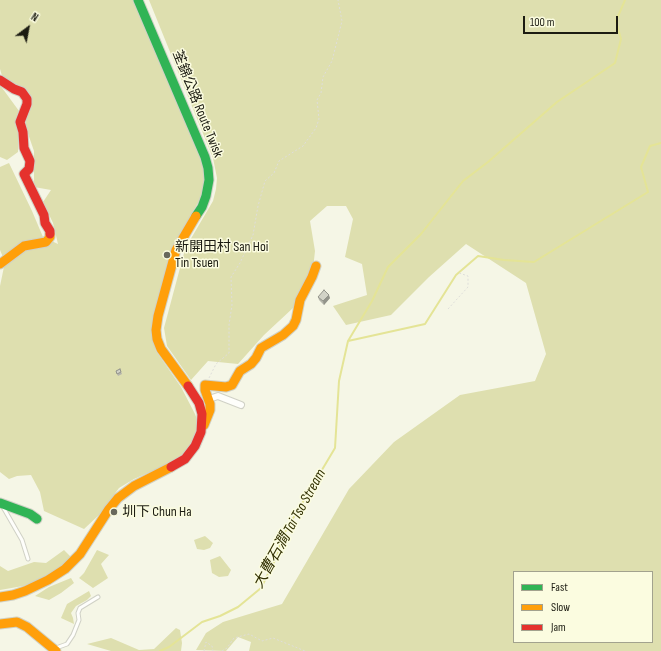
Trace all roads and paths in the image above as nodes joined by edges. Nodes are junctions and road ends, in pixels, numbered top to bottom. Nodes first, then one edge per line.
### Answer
1 (138, 0) edge
2 (338, 0) edge
3 (0, 80) edge
4 (0, 264) edge
5 (316, 266) dead end
6 (459, 273) dead end
7 (448, 309) dead end
8 (205, 386) junction
9 (209, 399) junction
10 (242, 405) dead end
11 (201, 432) junction
12 (1, 504) edge
13 (37, 519) dead end
14 (28, 559) dead end
15 (98, 597) dead end
16 (0, 598) edge
17 (0, 624) edge
18 (56, 650) edge
19 (204, 651) edge
20 (213, 651) edge
21 (222, 651) edge
22 (305, 651) edge

1 - 11 main road, 荃錦公路 Route Twisk
2 - 8 path
3 - 4 main road
5 - 8 main road
6 - 7 path
8 - 9 main road
9 - 10 street
9 - 11 main road
11 - 16 main road, 荃錦公路 Route Twisk
12 - 13 main road
12 - 14 lane
15 - 18 lane
17 - 18 main road
19 - 20 path
21 - 22 path

